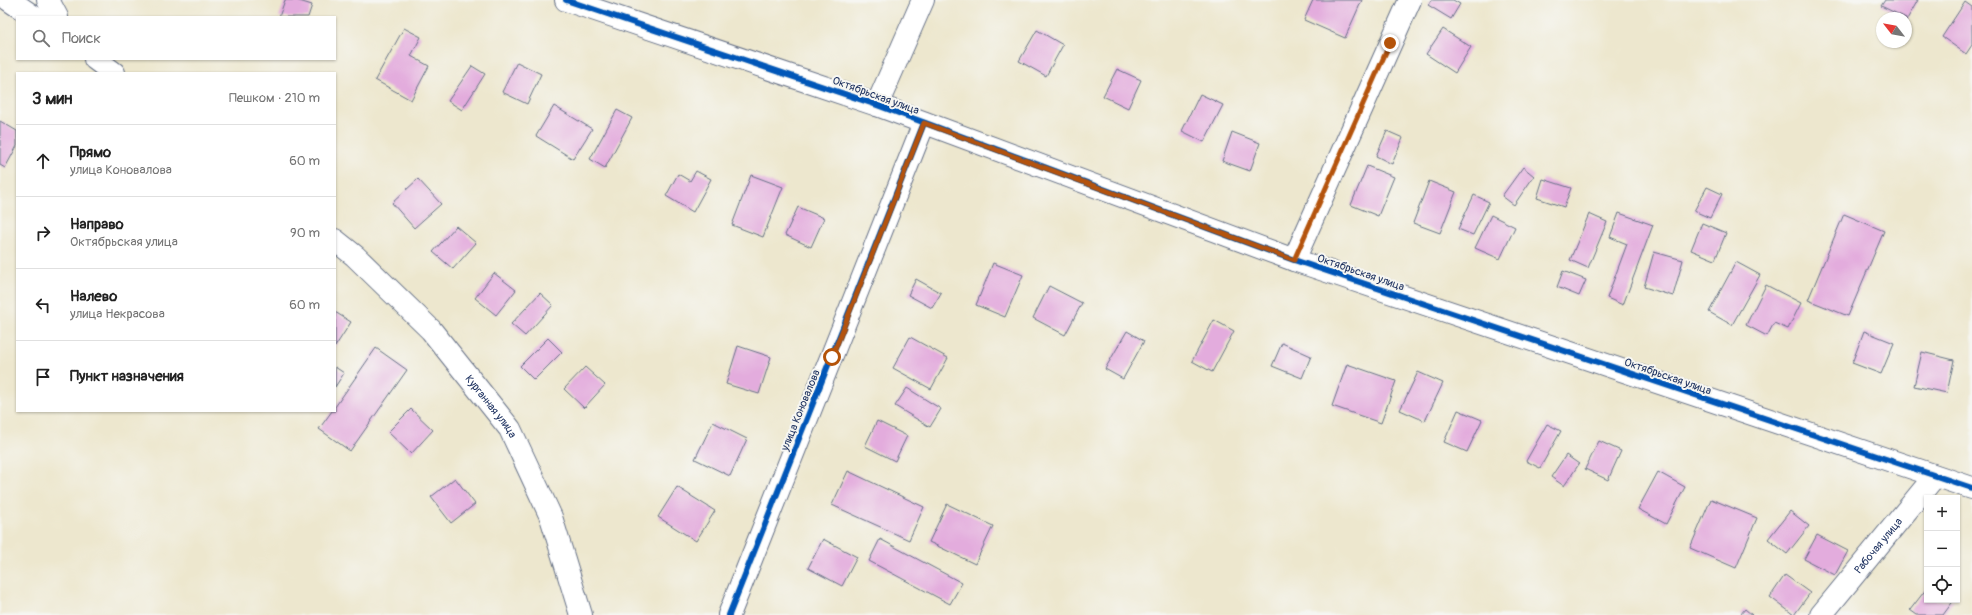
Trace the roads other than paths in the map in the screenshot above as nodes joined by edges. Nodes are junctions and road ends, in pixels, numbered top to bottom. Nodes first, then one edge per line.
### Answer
1 (10, 0) edge
2 (48, 0) edge
3 (566, 0) edge
4 (923, 0) edge
5 (1410, 0) edge
6 (33, 16) edge
7 (56, 16) edge
8 (96, 60) edge
9 (113, 72) edge
10 (877, 105) junction
11 (924, 123) junction
12 (336, 241) edge
13 (1294, 260) junction
14 (1935, 476) junction
15 (1972, 488) edge
16 (581, 615) edge
17 (729, 615) edge
18 (1821, 615) edge

1 - 6 street
2 - 7 street
3 - 10 street, Октябрьская улица
4 - 10 street
5 - 13 street
8 - 9 street
10 - 11 street, Октябрьская улица
11 - 13 street, Октябрьская улица
11 - 17 street, улица Коновалова
12 - 16 street, Курганная улица
13 - 14 street, Октябрьская улица
14 - 15 street, Октябрьская улица
14 - 18 street, Рабочая улица

